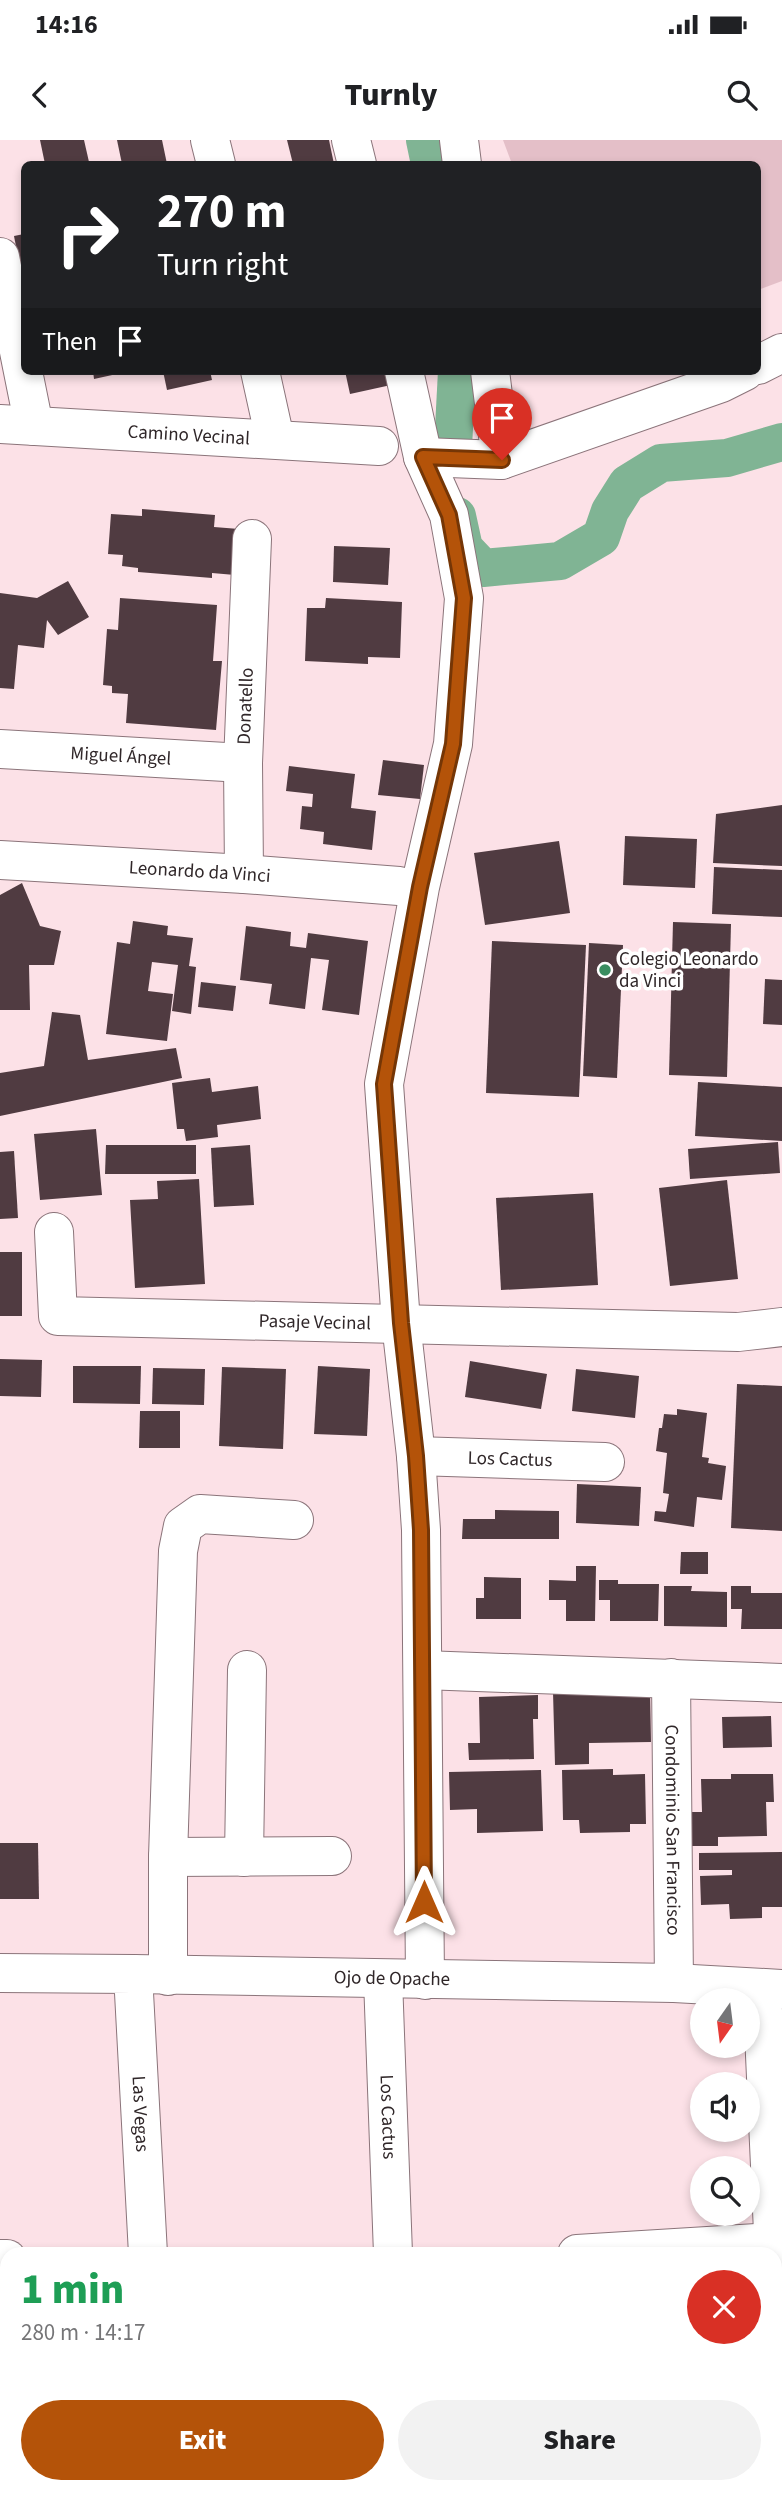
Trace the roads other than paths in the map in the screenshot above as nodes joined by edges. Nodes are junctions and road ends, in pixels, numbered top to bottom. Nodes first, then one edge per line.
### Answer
1 (211, 140) edge
2 (351, 140) edge
3 (459, 140) edge
4 (215, 161) edge
5 (356, 161) edge
6 (462, 161) edge
7 (0, 257) edge
8 (782, 353) edge
9 (761, 364) edge
10 (261, 375) edge
11 (405, 375) edge
12 (491, 375) edge
13 (737, 375) edge
14 (17, 425) edge
15 (275, 439) junction
16 (379, 446) dead end
17 (423, 457) junction
18 (502, 460) junction
19 (252, 539) dead end
20 (0, 749) edge
21 (243, 763) junction
22 (0, 860) edge
23 (244, 874) junction
24 (399, 886) dead end
25 (54, 1232) dead end
26 (401, 1323) junction
27 (782, 1327) edge
28 (416, 1456) junction
29 (605, 1462) dead end
30 (294, 1520) dead end
31 (247, 1670) dead end
32 (423, 1670) junction
33 (671, 1678) junction
34 (782, 1683) edge
35 (332, 1856) dead end
36 (168, 1857) junction
37 (244, 1857) junction
38 (0, 1973) edge
39 (150, 1975) junction
40 (383, 1979) junction
41 (425, 1980) junction
42 (674, 1983) junction
43 (772, 1989) edge
44 (148, 2247) edge
45 (393, 2247) edge
46 (774, 2247) edge

1 - 4 street
2 - 5 street
3 - 6 street
7 - 14 street
8 - 9 street
10 - 15 street
11 - 17 street
12 - 18 street
13 - 18 street
14 - 15 street, Camino Vecinal
15 - 16 street, Camino Vecinal
17 - 18 street
17 - 26 street
19 - 21 street, Donatello
20 - 21 street, Miguel Ángel
21 - 23 street, Donatello
22 - 23 street, Leonardo da Vinci
23 - 24 street, Leonardo da Vinci
25 - 26 street, Pasaje Vecinal
26 - 27 street, Pasaje Vecinal
26 - 28 street
28 - 29 street, Los Cactus
28 - 32 street
30 - 36 street, Las Vegas
31 - 37 street
32 - 33 street
32 - 41 street
33 - 34 street
33 - 42 street, Condominio San Francisco
35 - 37 street
36 - 37 street
36 - 39 street, Las Vegas
38 - 39 street, Ojo de Opache
39 - 40 street, Ojo de Opache
39 - 44 street, Las Vegas
40 - 41 street, Ojo de Opache
40 - 45 street, Los Cactus
41 - 42 street, Ojo de Opache
42 - 43 street, Ojo de Opache
43 - 46 street

